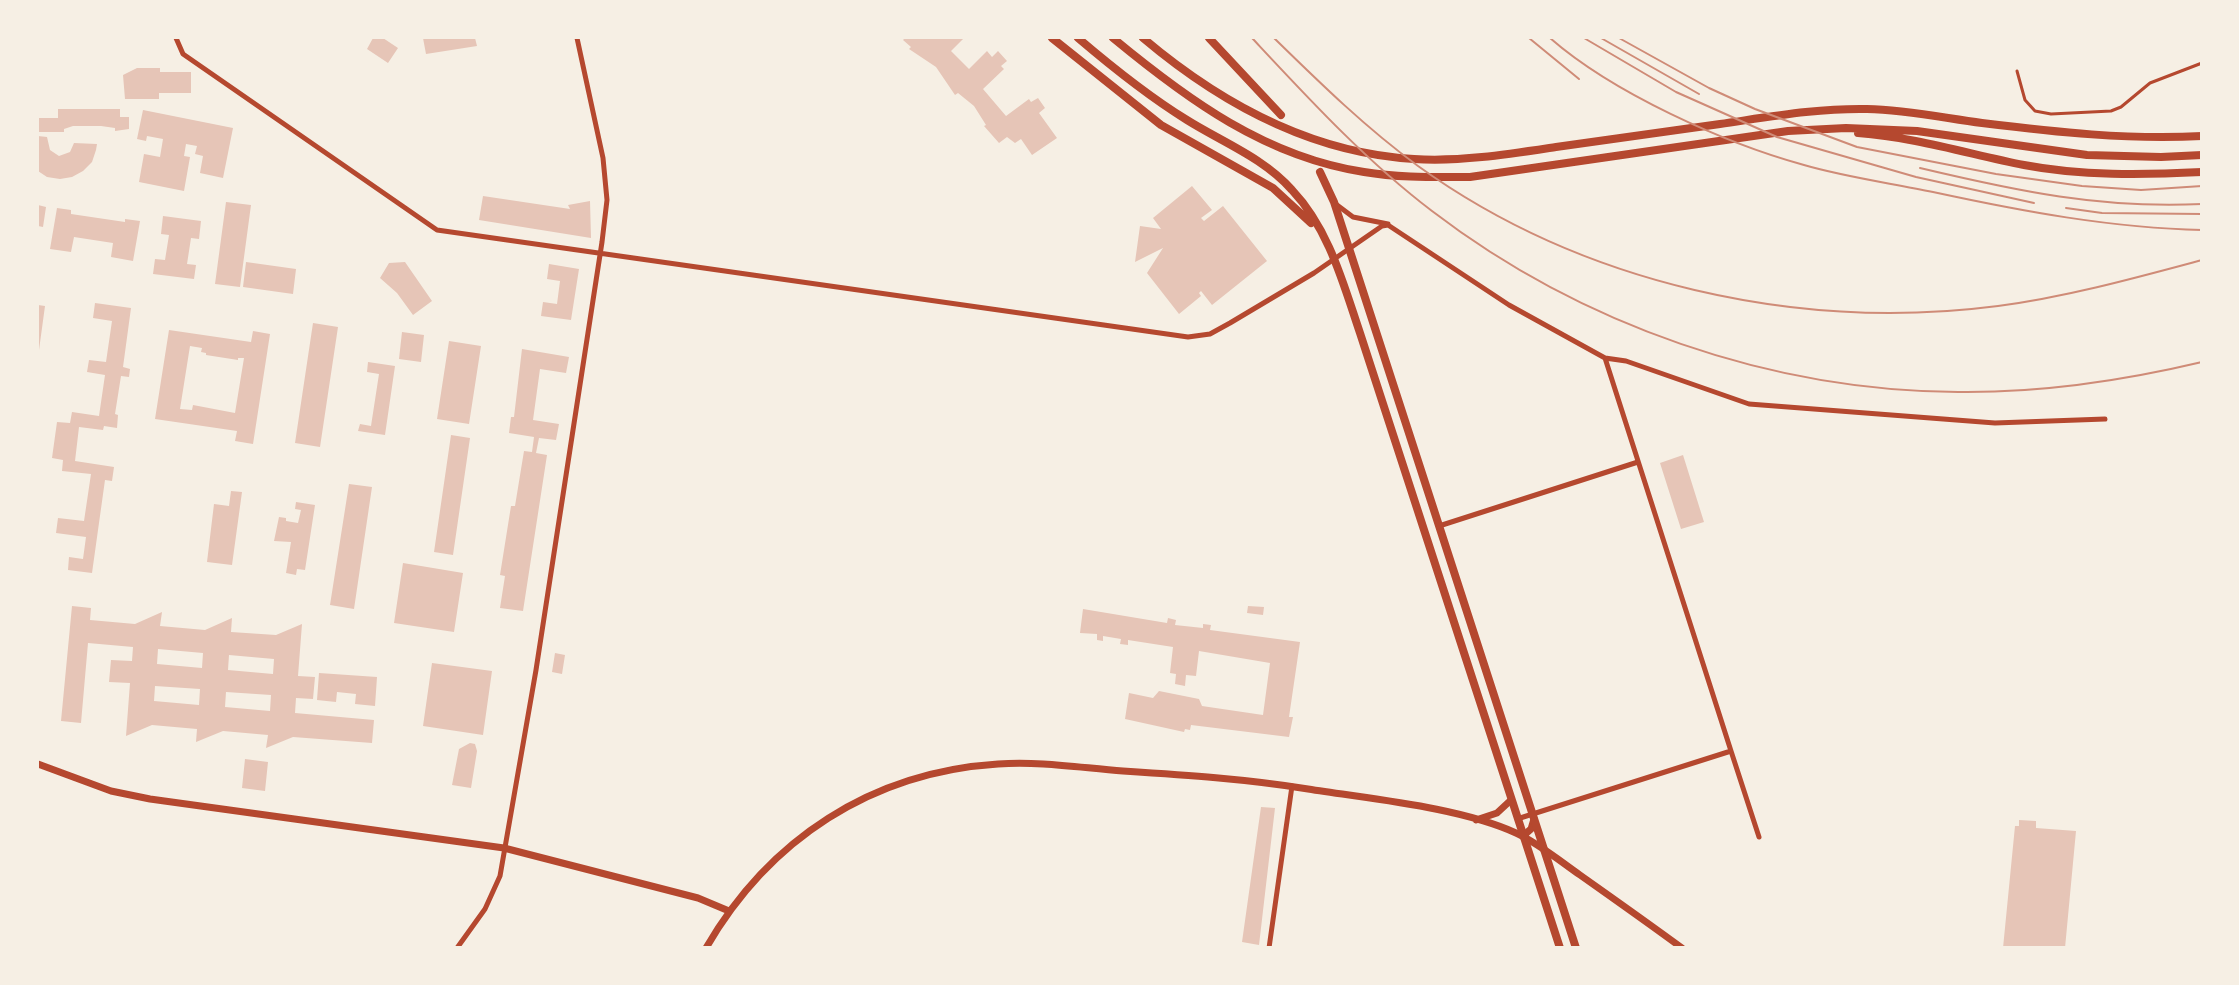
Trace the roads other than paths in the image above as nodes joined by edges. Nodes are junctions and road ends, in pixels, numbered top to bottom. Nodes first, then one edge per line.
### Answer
1 (176, 38) edge
2 (577, 38) edge
3 (1052, 38) edge
4 (1078, 38) edge
5 (1113, 38) edge
6 (1143, 38) edge
7 (1209, 38) edge
8 (2202, 63) edge
9 (2017, 71) dead end
10 (1281, 115) dead end
11 (1812, 130) junction
12 (2202, 136) edge
13 (2202, 155) edge
14 (1320, 172) dead end
15 (2202, 172) edge
16 (1334, 202) junction
17 (1394, 227) junction
18 (1350, 250) junction
19 (600, 255) junction
20 (1335, 260) junction
21 (1605, 358) junction
22 (2105, 418) dead end
23 (1638, 462) junction
24 (1438, 526) junction
25 (1731, 751) junction
26 (38, 764) edge
27 (1292, 786) junction
28 (1511, 800) junction
29 (1533, 817) junction
30 (1517, 819) junction
31 (1476, 820) junction
32 (1523, 836) junction
33 (1759, 837) dead end
34 (504, 848) junction
35 (1544, 851) junction
36 (729, 911) junction
37 (457, 948) edge
38 (706, 948) edge
39 (1269, 948) edge
40 (1560, 948) edge
41 (1576, 948) edge
42 (1682, 948) edge

1 - 19 street
2 - 19 street
3 - 20 main road
4 - 20 main road
5 - 11 main road
6 - 12 main road
7 - 10 main road
8 - 9 lane
11 - 13 main road
11 - 15 main road
14 - 16 main road
16 - 17 street
16 - 18 main road
17 - 18 street
17 - 21 street
18 - 20 street
18 - 24 main road
19 - 20 street
19 - 34 street
20 - 28 main road
21 - 22 street
21 - 23 street
23 - 24 street
23 - 25 street
24 - 29 main road
25 - 29 street
25 - 33 street
26 - 34 street
27 - 31 street
27 - 36 street
27 - 39 street
28 - 30 main road
28 - 31 street
29 - 30 street
29 - 32 street
29 - 35 main road
30 - 32 main road
31 - 32 street
32 - 35 street
32 - 40 main road
34 - 36 street
34 - 37 street
35 - 41 main road
35 - 42 street
36 - 38 street

